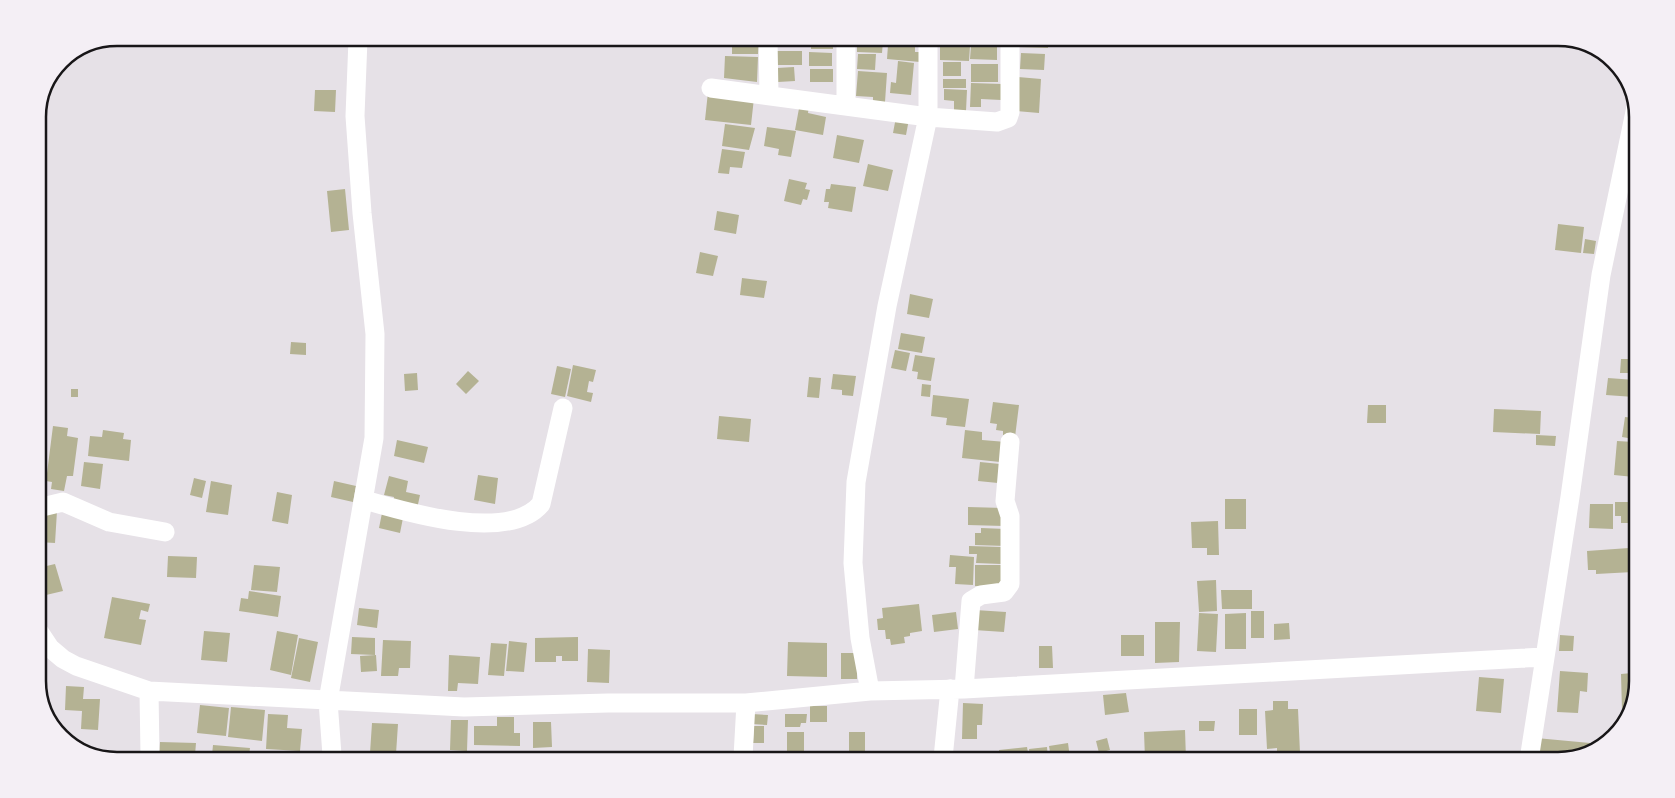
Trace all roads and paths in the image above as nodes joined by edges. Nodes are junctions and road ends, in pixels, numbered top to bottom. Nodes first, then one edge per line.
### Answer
1 (358, 46) edge
2 (768, 46) edge
3 (846, 46) edge
4 (928, 46) edge
5 (1010, 46) edge
6 (711, 88) dead end
7 (769, 95) junction
8 (846, 106) junction
9 (928, 117) junction
10 (1629, 141) edge
11 (564, 408) dead end
12 (1010, 442) dead end
13 (365, 500) junction
14 (46, 506) edge
15 (164, 532) dead end
16 (46, 644) edge
17 (1544, 657) junction
18 (956, 689) junction
19 (149, 691) junction
20 (870, 691) junction
21 (328, 701) junction
22 (746, 703) junction
23 (150, 752) edge
24 (332, 752) edge
25 (743, 752) edge
26 (944, 752) edge
27 (1530, 752) edge

1 - 13 street
2 - 7 street
3 - 8 street
4 - 9 street
5 - 9 street
6 - 7 street
7 - 8 street
8 - 9 street
9 - 20 street
10 - 17 street
11 - 13 street
12 - 18 street
13 - 21 street
14 - 15 street
16 - 19 street
17 - 18 street
17 - 27 street
18 - 20 street
18 - 26 street
19 - 21 street
19 - 23 street
20 - 22 street
21 - 22 street
21 - 24 street
22 - 25 street

